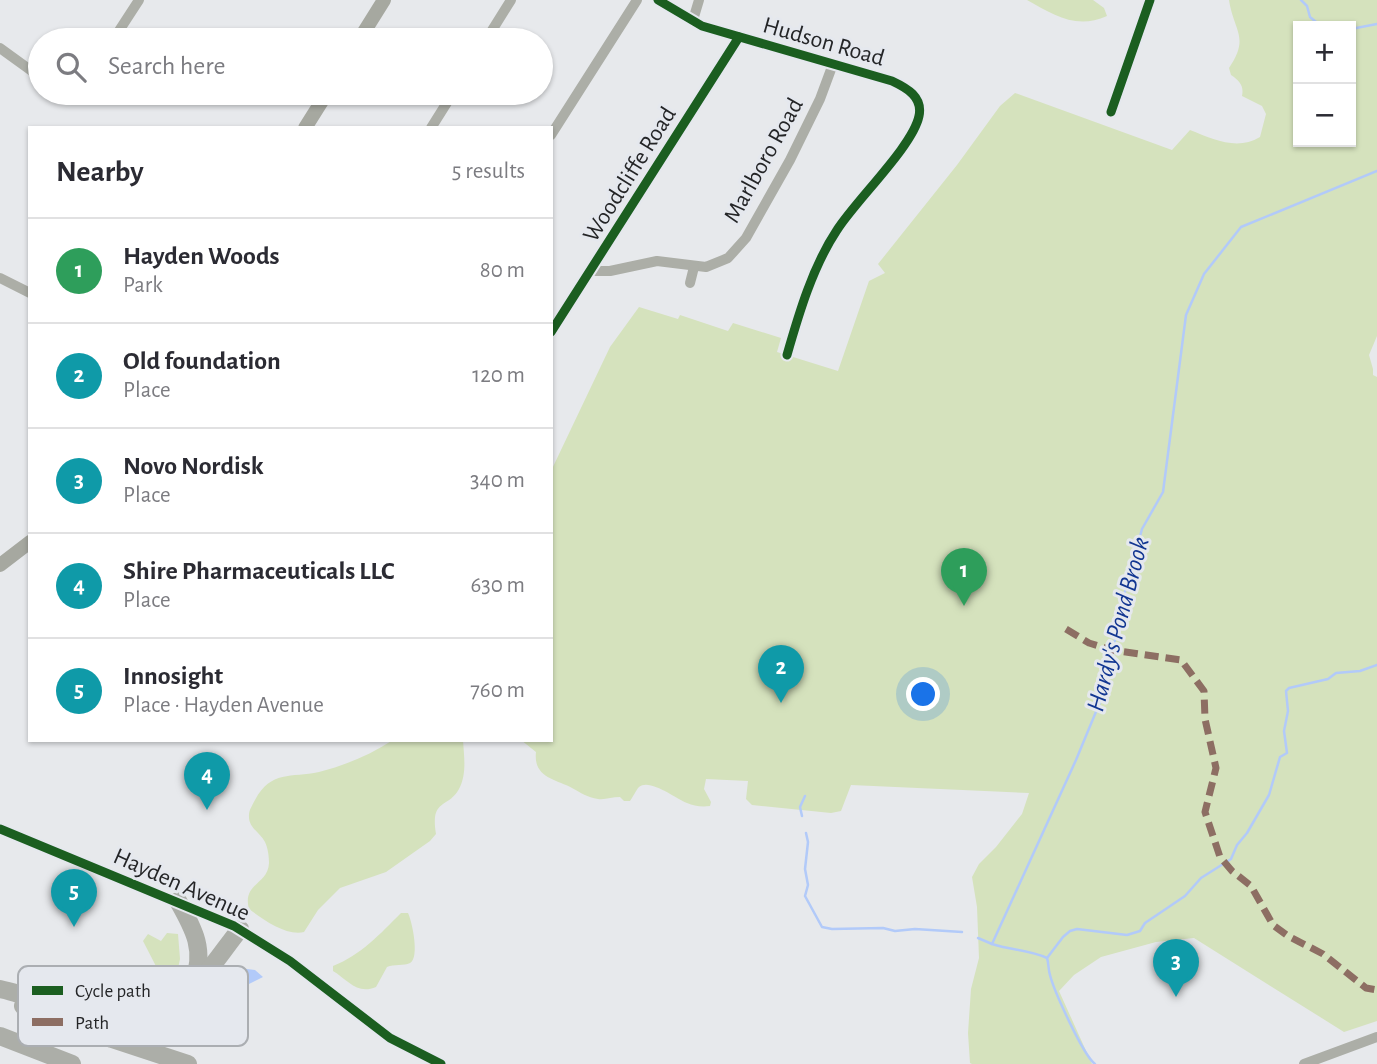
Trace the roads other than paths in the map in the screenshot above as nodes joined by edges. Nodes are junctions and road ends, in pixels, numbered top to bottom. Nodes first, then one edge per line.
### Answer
1 (139, 0) edge
2 (384, 0) edge
3 (511, 0) edge
4 (637, 0) edge
5 (658, 0) edge
6 (699, 0) edge
7 (1150, 0) edge
8 (693, 20) junction
9 (121, 28) edge
10 (366, 28) edge
11 (494, 28) edge
12 (739, 37) junction
13 (0, 48) edge
14 (833, 64) junction
15 (28, 68) edge
16 (319, 105) edge
17 (445, 105) edge
18 (1111, 111) dead end
19 (305, 126) edge
20 (432, 126) edge
21 (553, 132) edge
22 (694, 267) junction
23 (590, 271) junction
24 (0, 278) edge
25 (690, 284) dead end
26 (28, 292) edge
27 (555, 316) edge
28 (787, 355) dead end
29 (28, 543) edge
30 (0, 565) edge
31 (0, 829) edge
32 (178, 901) junction
33 (240, 929) junction
34 (198, 966) edge
35 (211, 966) edge
36 (0, 989) edge
37 (18, 994) edge
38 (0, 997) edge
39 (18, 1004) edge
40 (0, 1036) edge
41 (1373, 1039) edge
42 (18, 1043) edge
43 (26, 1046) edge
44 (134, 1046) edge
45 (72, 1064) edge
46 (188, 1064) edge
47 (442, 1064) edge
48 (1304, 1064) edge

1 - 9 street
2 - 10 main road
3 - 11 street
4 - 21 street
5 - 8 street, Hudson Road
6 - 8 street
7 - 18 street
8 - 12 street, Hudson Road
12 - 14 street, Hudson Road
12 - 23 street, Woodcliffe Road
13 - 15 street
14 - 22 street, Marlboro Road
14 - 28 street, Hudson Road
16 - 19 main road
17 - 20 street
22 - 23 street, Marlboro Road
22 - 25 street
23 - 27 street, Woodcliffe Road
24 - 26 street
29 - 30 main road
31 - 32 street, Hayden Avenue
32 - 33 street, Hayden Avenue
32 - 34 highway
33 - 35 highway
33 - 47 street, Hayden Avenue
36 - 37 highway
38 - 39 highway
40 - 42 highway
41 - 48 street
43 - 45 highway
44 - 46 highway

